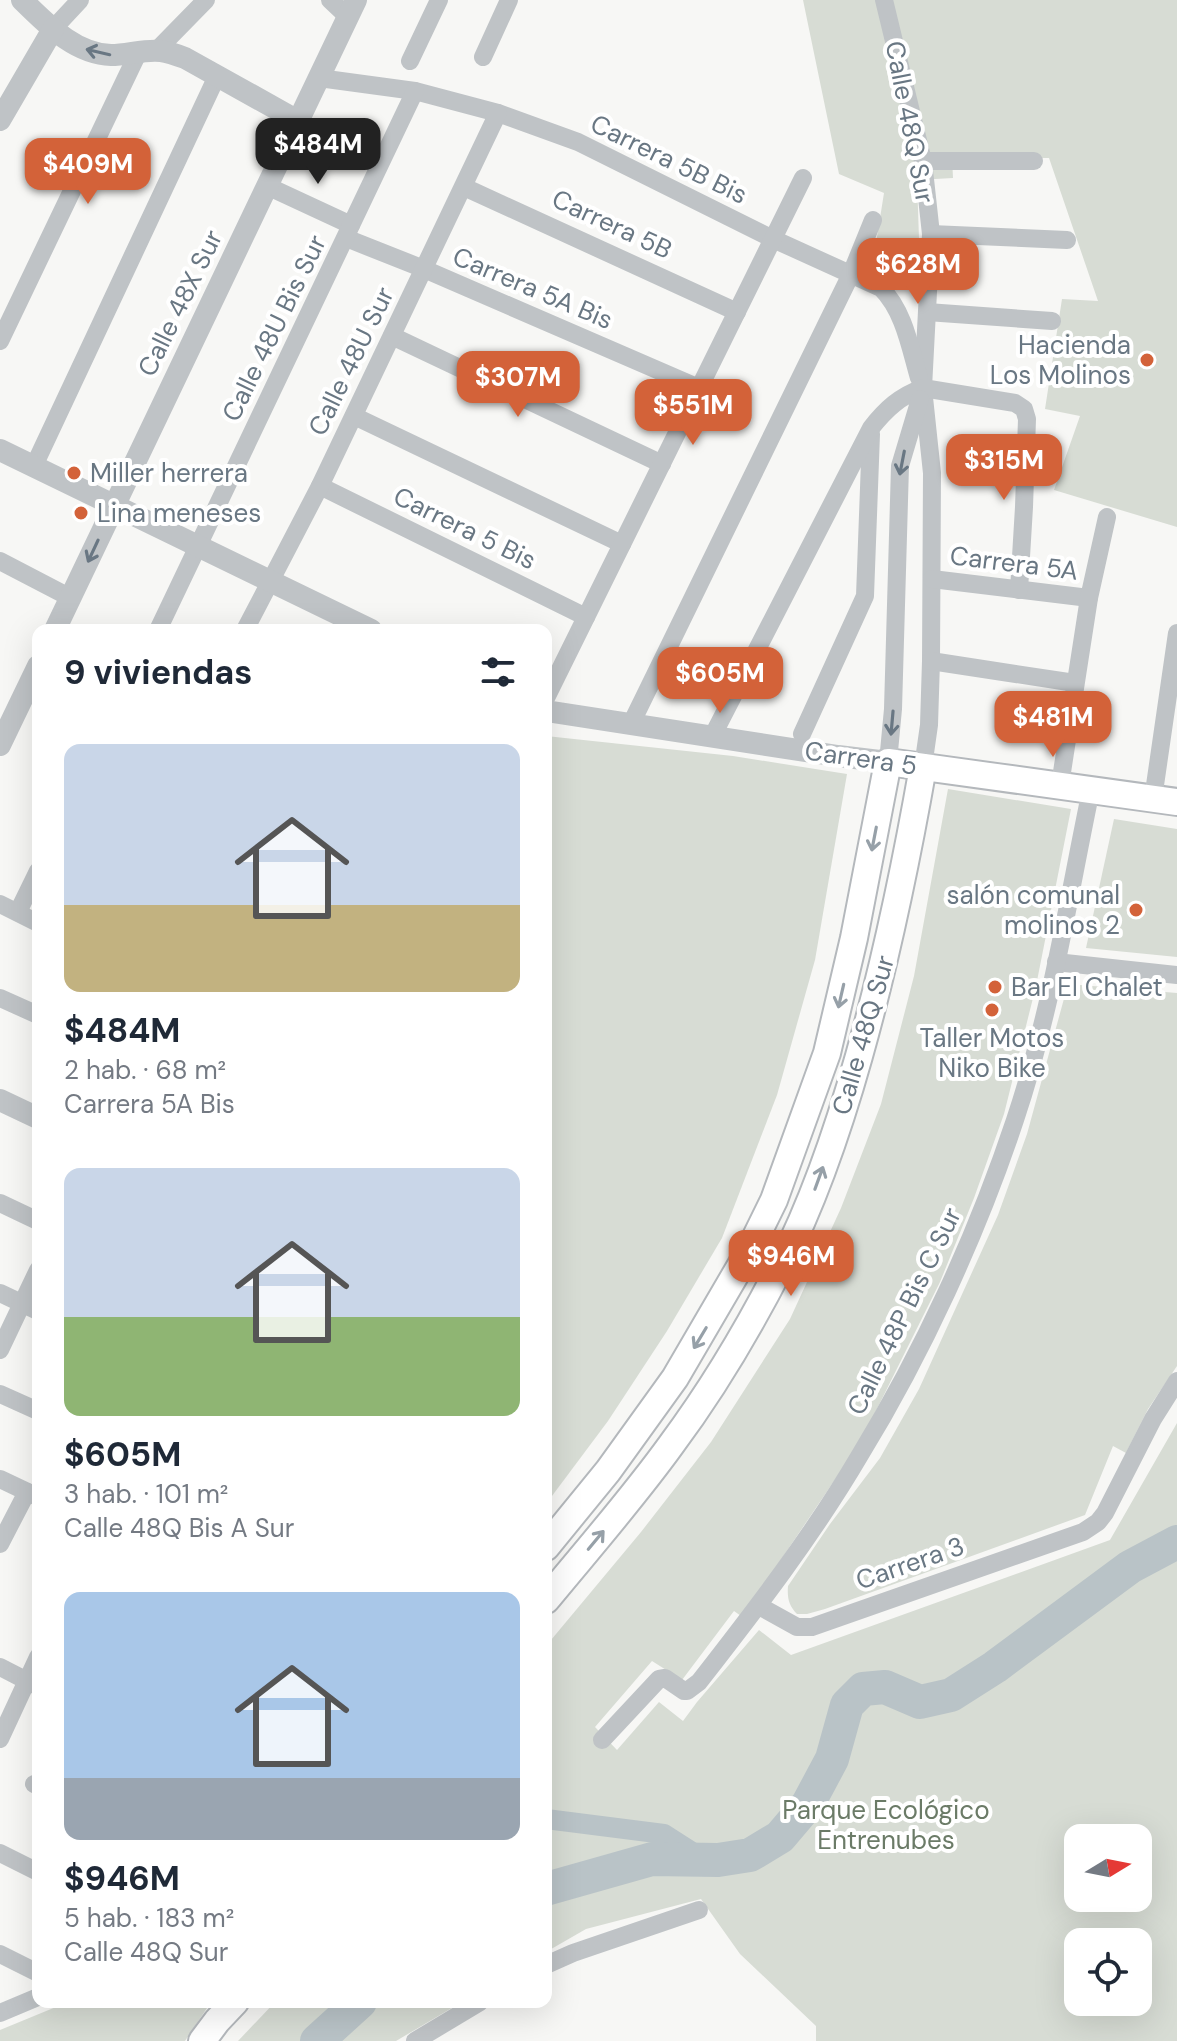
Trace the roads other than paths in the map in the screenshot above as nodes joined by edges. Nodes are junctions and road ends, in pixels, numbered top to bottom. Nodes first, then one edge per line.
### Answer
1 (22, 0) edge
2 (80, 0) edge
3 (206, 0) edge
4 (330, 0) edge
5 (439, 0) edge
6 (509, 0) edge
7 (884, 0) edge
8 (352, 8) edge
9 (53, 29) junction
10 (147, 52) junction
11 (483, 57) dead end
12 (410, 61) dead end
13 (217, 76) junction
14 (319, 78) junction
15 (415, 91) junction
16 (498, 113) junction
17 (0, 120) edge
18 (298, 121) junction
19 (923, 161) junction
20 (1034, 161) dead end
21 (803, 178) dead end
22 (267, 186) junction
23 (464, 187) junction
24 (873, 220) dead end
25 (348, 232) junction
26 (931, 234) junction
27 (773, 239) junction
28 (1067, 240) dead end
29 (424, 269) junction
30 (851, 274) junction
31 (737, 312) junction
32 (927, 312) junction
33 (1052, 321) dead end
34 (392, 336) junction
35 (0, 341) edge
36 (699, 388) junction
37 (923, 388) junction
38 (354, 416) junction
39 (871, 428) junction
40 (0, 450) edge
41 (662, 464) junction
42 (34, 466) junction
43 (320, 486) junction
44 (115, 505) junction
45 (1107, 517) dead end
46 (622, 544) junction
47 (198, 546) junction
48 (0, 561) edge
49 (932, 579) junction
50 (271, 581) junction
51 (1019, 590) junction
52 (71, 598) junction
53 (1089, 598) junction
54 (586, 617) junction
55 (58, 624) edge
56 (161, 624) edge
57 (248, 624) edge
58 (344, 624) edge
59 (1177, 633) edge
60 (931, 661) junction
61 (32, 678) edge
62 (1075, 683) junction
63 (552, 686) edge
64 (552, 712) edge
65 (631, 724) junction
66 (802, 734) dead end
67 (712, 737) junction
68 (0, 745) edge
69 (888, 762) junction
70 (923, 767) junction
71 (1060, 785) junction
72 (1091, 790) junction
73 (1165, 800) edge
74 (32, 883) edge
75 (0, 904) edge
76 (18, 912) junction
77 (32, 920) edge
78 (1056, 962) junction
79 (1177, 975) edge
80 (0, 998) edge
81 (32, 1012) edge
82 (0, 1100) edge
83 (32, 1115) edge
84 (0, 1203) edge
85 (32, 1218) edge
86 (0, 1293) edge
87 (30, 1307) edge
88 (0, 1350) edge
89 (1177, 1381) edge
90 (0, 1394) edge
91 (32, 1408) edge
92 (0, 1479) edge
93 (32, 1495) edge
94 (552, 1540) edge
95 (0, 1544) edge
96 (552, 1593) edge
97 (759, 1606) junction
98 (0, 1667) edge
99 (32, 1684) edge
100 (0, 1739) edge
101 (602, 1740) dead end
102 (0, 1853) edge
103 (32, 1869) edge
104 (699, 1910) dead end
105 (0, 1954) edge
106 (552, 1962) edge
107 (32, 1970) edge
108 (32, 2000) edge
109 (229, 2008) edge
110 (470, 2008) edge
111 (0, 2013) edge
112 (202, 2041) edge
113 (415, 2041) edge

1 - 9 street
2 - 9 street
3 - 10 street
4 - 8 street
5 - 12 street
6 - 11 street
7 - 19 street, Calle 48Q Sur
8 - 14 street, Calle 48X Sur
10 -> 9 street
9 - 17 street
10 - 13 street
10 - 35 street
13 - 18 street
13 - 42 street
14 - 15 street, Carrera 5B Bis
14 - 18 street, Calle 48X Sur
15 - 16 street, Carrera 5B Bis
15 - 25 street, Calle 48U Bis Sur
16 - 23 street, Calle 48U Sur
16 - 27 street, Carrera 5B Bis
18 - 22 street, Calle 48X Sur
19 - 20 street
19 - 26 street, Calle 48Q Sur
21 - 27 street
22 - 25 street, Carrera 5A Bis
22 - 44 street, Calle 48X Sur
23 - 29 street, Calle 48U Sur
23 - 31 street, Carrera 5B
24 - 30 street
25 - 29 street, Carrera 5A Bis
25 - 47 street, Calle 48U Bis Sur
26 - 28 street
26 - 32 street, Calle 48Q Sur
27 - 30 street, Carrera 5B Bis
27 - 31 street
29 - 34 street, Calle 48U Sur
29 - 36 street, Carrera 5A Bis
30 - 37 street, Carrera 5B Bis
30 - 65 street
31 - 36 street
32 - 33 street
32 - 37 street, Calle 48Q Sur
34 - 38 street, Calle 48U Sur
34 - 41 street
36 - 41 street
37 - 39 street
37 - 49 street, Calle 48Q Sur
37 - 51 street
37 -> 69 street, Calle 48Q Sur
38 - 43 street, Calle 48U Sur
38 - 46 street
39 - 66 street
39 - 67 street
40 - 42 street
41 - 46 street
42 - 44 street
43 - 50 street, Calle 48U Sur
43 - 54 street, Carrera 5 Bis
44 - 47 street
44 -> 52 street, Calle 48X Sur
45 - 53 street
46 - 54 street
47 - 50 street
47 - 56 street, Calle 48U Bis Sur
48 - 52 street
49 - 51 street, Carrera 5A
49 - 60 street, Calle 48Q Sur
50 - 57 street, Calle 48U Sur
50 - 58 street
51 - 53 street, Carrera 5A
52 - 55 street, Calle 48X Sur
53 - 62 street
54 - 63 street
59 - 73 street
60 - 62 street
60 - 70 street, Calle 48Q Sur
61 - 68 street
62 - 71 street
64 - 65 street, Carrera 5
65 - 67 street, Carrera 5
67 - 69 street, Carrera 5
69 - 70 main road, Carrera 5
69 -> 94 main road, Calle 48Q Sur
70 - 71 main road, Carrera 5
96 -> 70 main road, Calle 48Q Sur
71 - 72 main road, Carrera 5
72 - 73 main road, Carrera 5
72 - 78 street, Calle 48P Bis C Sur
74 - 76 street
75 - 76 street
76 - 77 street
78 - 79 street
78 - 97 street, Calle 48P Bis C Sur
80 - 81 street
82 - 83 street
84 - 85 street
86 - 87 street
87 - 88 street
89 - 97 street, Carrera 3
90 - 91 street
92 - 93 street
93 - 95 street
97 - 101 street, Calle 48P Bis C Sur
98 - 99 street
99 - 100 street
102 - 103 street
104 - 106 street
105 - 107 street
108 - 111 street
109 - 112 main road
110 - 113 street

